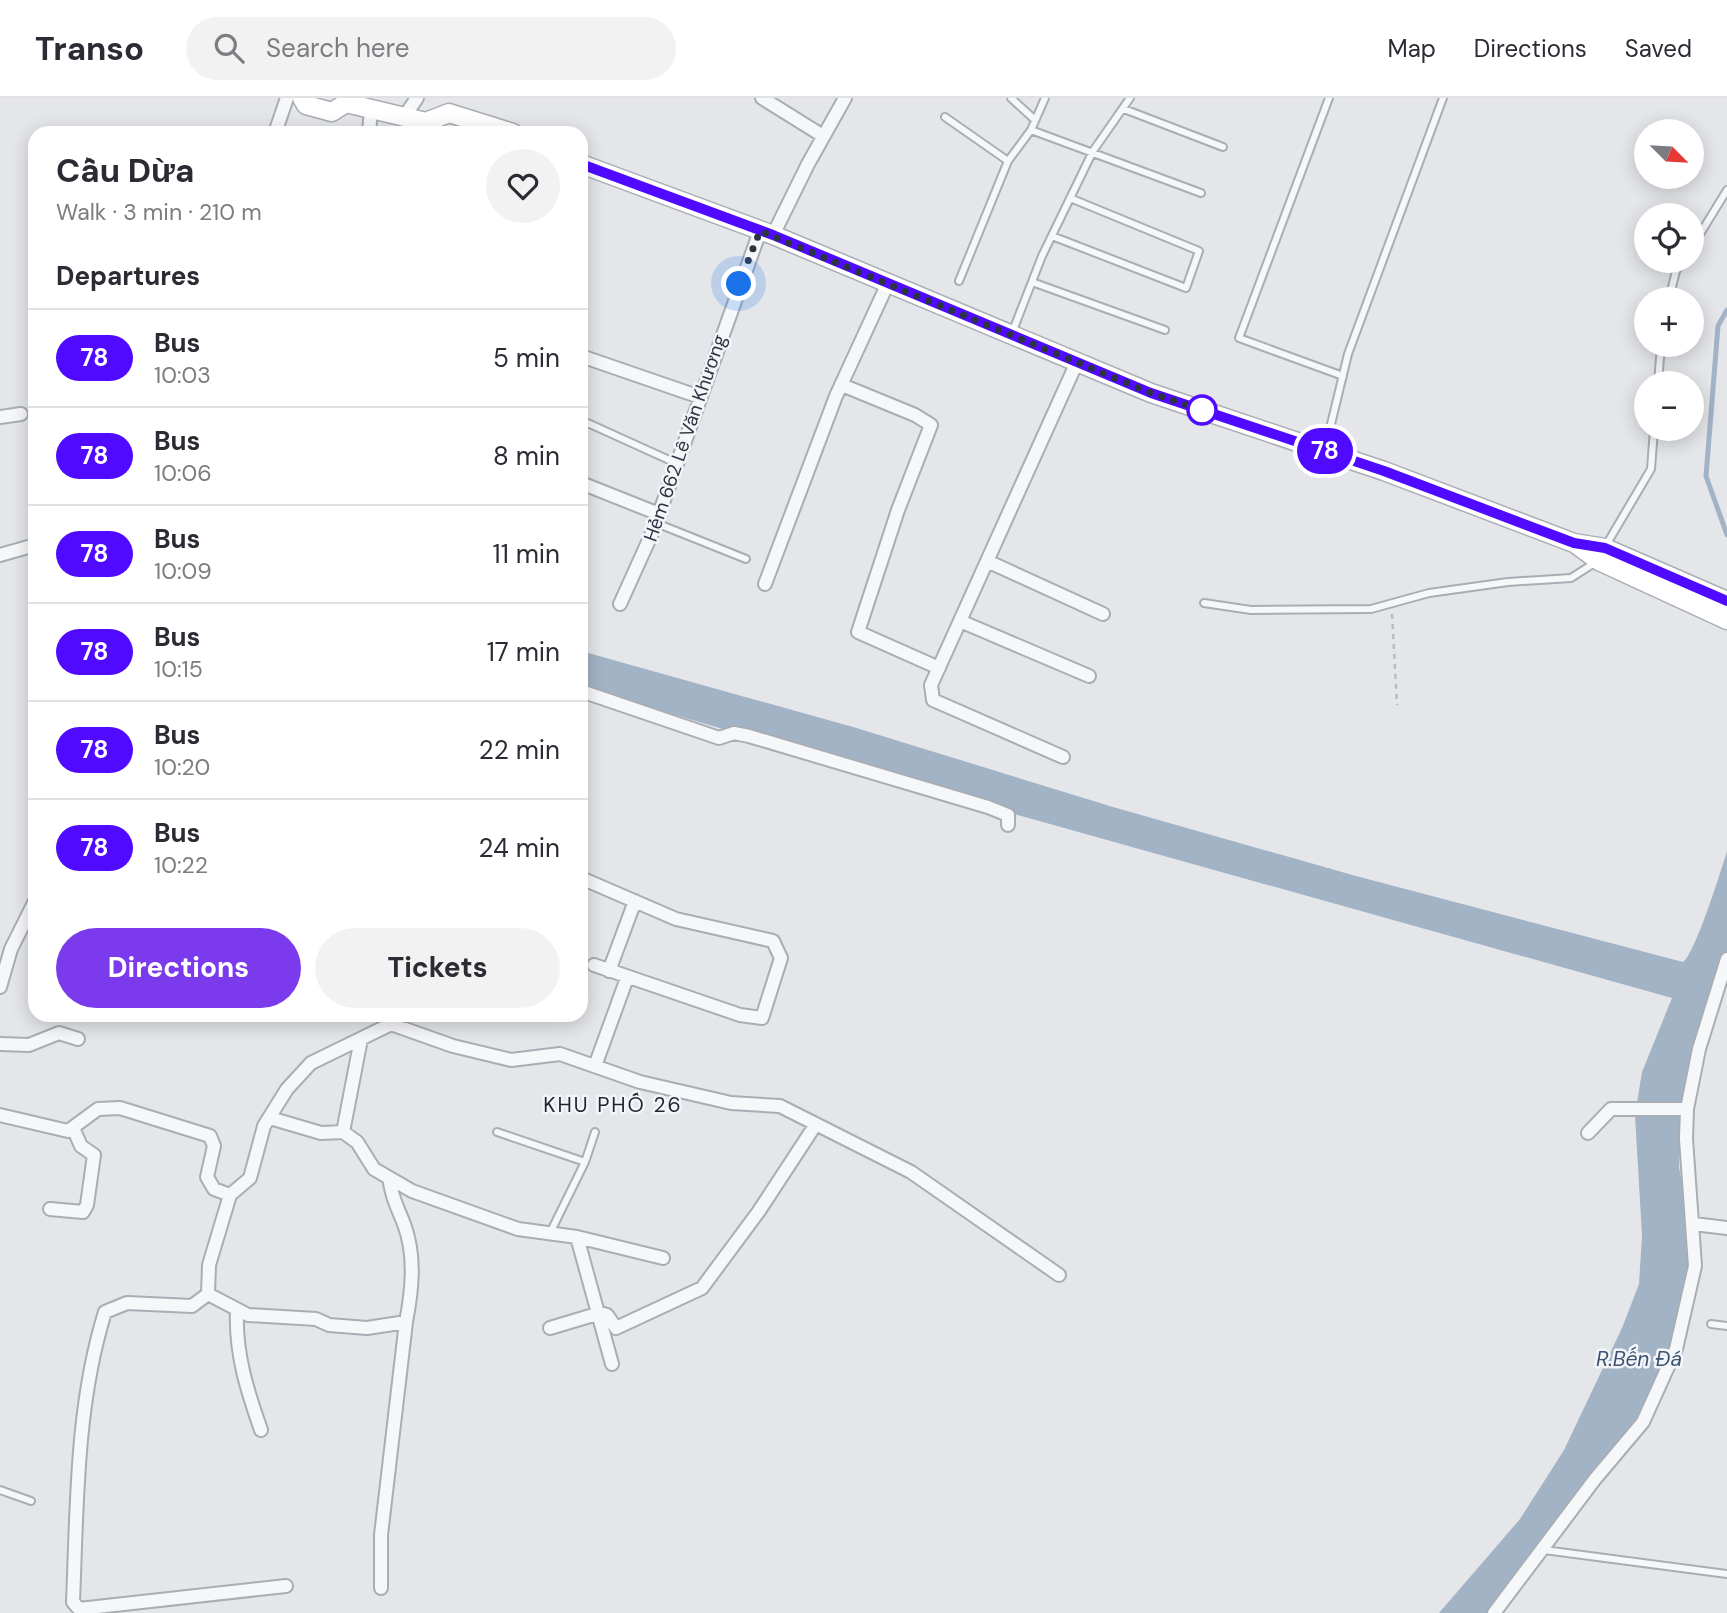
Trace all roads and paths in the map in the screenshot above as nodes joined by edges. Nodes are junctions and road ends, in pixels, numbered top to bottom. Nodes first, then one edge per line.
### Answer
1 (287, 98) edge
2 (302, 98) edge
3 (417, 98) edge
4 (761, 98) edge
5 (845, 98) edge
6 (1011, 98) edge
7 (1045, 98) edge
8 (1130, 98) edge
9 (1328, 98) edge
10 (1443, 98) edge
11 (344, 101) edge
12 (371, 109) junction
13 (1124, 109) junction
14 (404, 117) junction
15 (945, 117) dead end
16 (1035, 120) junction
17 (277, 126) edge
18 (370, 126) edge
19 (426, 126) edge
20 (433, 126) edge
21 (491, 126) edge
22 (1031, 130) junction
23 (823, 136) junction
24 (1223, 147) dead end
25 (1093, 152) junction
26 (1007, 161) junction
27 (588, 167) edge
28 (1727, 190) edge
29 (1201, 192) dead end
30 (1070, 198) junction
31 (1704, 227) edge
32 (767, 233) junction
33 (1052, 236) junction
34 (959, 281) dead end
35 (1032, 282) junction
36 (888, 283) junction
37 (1165, 330) dead end
38 (1011, 334) junction
39 (588, 358) edge
40 (1077, 362) junction
41 (1343, 376) junction
42 (842, 385) junction
43 (700, 397) junction
44 (21, 414) dead end
45 (0, 416) edge
46 (588, 423) edge
47 (1653, 441) edge
48 (1324, 451) junction
49 (678, 464) junction
50 (588, 487) edge
51 (658, 518) junction
52 (28, 547) edge
53 (1602, 554) junction
54 (0, 555) edge
55 (747, 559) dead end
56 (987, 561) junction
57 (765, 584) dead end
58 (1727, 601) edge
59 (1204, 603) dead end
60 (1392, 603) junction
61 (620, 604) dead end
62 (1103, 614) dead end
63 (1725, 619) edge
64 (960, 621) junction
65 (939, 668) junction
66 (1089, 676) dead end
67 (588, 693) edge
68 (1397, 705) dead end
69 (1063, 757) dead end
70 (1008, 825) dead end
71 (588, 881) edge
72 (635, 901) junction
73 (28, 915) edge
74 (1727, 959) edge
75 (594, 965) dead end
76 (609, 971) junction
77 (627, 978) junction
78 (0, 987) edge
79 (394, 1022) edge
80 (391, 1024) junction
81 (361, 1038) junction
82 (78, 1039) dead end
83 (0, 1044) edge
84 (595, 1066) junction
85 (1686, 1109) junction
86 (0, 1115) edge
87 (270, 1118) junction
88 (816, 1124) junction
89 (73, 1128) junction
90 (342, 1132) junction
91 (497, 1132) dead end
92 (595, 1132) dead end
93 (1588, 1133) dead end
94 (585, 1162) junction
95 (389, 1178) junction
96 (230, 1195) junction
97 (50, 1209) dead end
98 (1694, 1224) junction
99 (1727, 1228) edge
100 (550, 1233) junction
101 (577, 1237) junction
102 (663, 1258) dead end
103 (1059, 1275) dead end
104 (208, 1294) junction
105 (237, 1310) junction
106 (600, 1313) junction
107 (405, 1322) junction
108 (1711, 1324) dead end
109 (1727, 1326) edge
110 (550, 1328) dead end
111 (612, 1364) dead end
112 (261, 1430) dead end
113 (0, 1490) edge
114 (31, 1501) dead end
115 (1544, 1549) junction
116 (1727, 1574) edge
117 (286, 1586) dead end
118 (381, 1588) dead end
119 (1494, 1613) edge

1 - 17 street
2 - 11 main road
3 - 14 street
4 - 23 street
5 - 23 street, Hẻm 662 Lê Văn Khương
6 - 16 lane
7 - 16 lane
8 - 13 lane
9 - 41 lane
10 - 41 lane
11 - 12 main road
12 - 14 main road
12 - 18 street
13 - 24 lane
13 - 25 lane
14 - 19 main road
15 - 26 lane
16 - 22 lane
20 - 21 main road
22 - 25 lane
22 - 26 lane
23 - 32 street, Hẻm 662 Lê Văn Khương
25 - 29 lane
25 - 30 lane
26 - 34 lane
27 - 32 main road
28 - 31 lane
30 - 33 lane
30 - 33 lane
32 - 36 main road
32 - 43 street, Hẻm 662 Lê Văn Khương
33 - 35 lane
35 - 37 lane
35 - 38 lane
36 - 38 main road
36 - 42 street
38 - 40 main road
39 - 43 street
40 - 48 main road
40 - 56 street
41 - 48 lane
42 - 57 street
42 - 65 street
43 - 49 street, Hẻm 662 Lê Văn Khương
44 - 45 street
46 - 49 lane
47 - 53 lane
48 - 53 main road
49 - 51 street, Hẻm 662 Lê Văn Khương
50 - 51 street
51 - 55 lane
51 - 61 street, Hẻm 662 Lê Văn Khương
52 - 54 street
53 - 58 main road
53 - 60 lane
53 - 63 main road
56 - 62 street
56 - 64 street
59 - 60 lane
60 - 68 path
64 - 65 street
64 - 66 street
65 - 69 street
67 - 70 street
71 - 72 street
72 - 76 street
72 - 77 street
73 - 78 street
74 - 85 street
75 - 76 street
76 - 77 street
77 - 84 street
79 - 80 street
80 - 81 street
80 - 84 street
81 - 87 street
81 - 90 street
82 - 83 street
84 - 88 street
85 - 93 street
85 - 98 street
86 - 89 street
87 - 90 street
87 - 96 street
88 - 103 street
88 - 106 street
89 - 96 street
89 - 97 street
90 - 95 street
91 - 94 lane
92 - 94 lane
94 - 100 lane
95 - 100 street
95 - 107 street
96 - 104 street
98 - 99 street
98 - 115 street
100 - 101 street
101 - 102 street
101 - 106 street
104 - 105 street
104 - 117 street
105 - 107 street
105 - 112 street
106 - 110 street
106 - 111 street
107 - 118 street
108 - 109 lane
113 - 114 lane
115 - 116 lane
115 - 119 street

